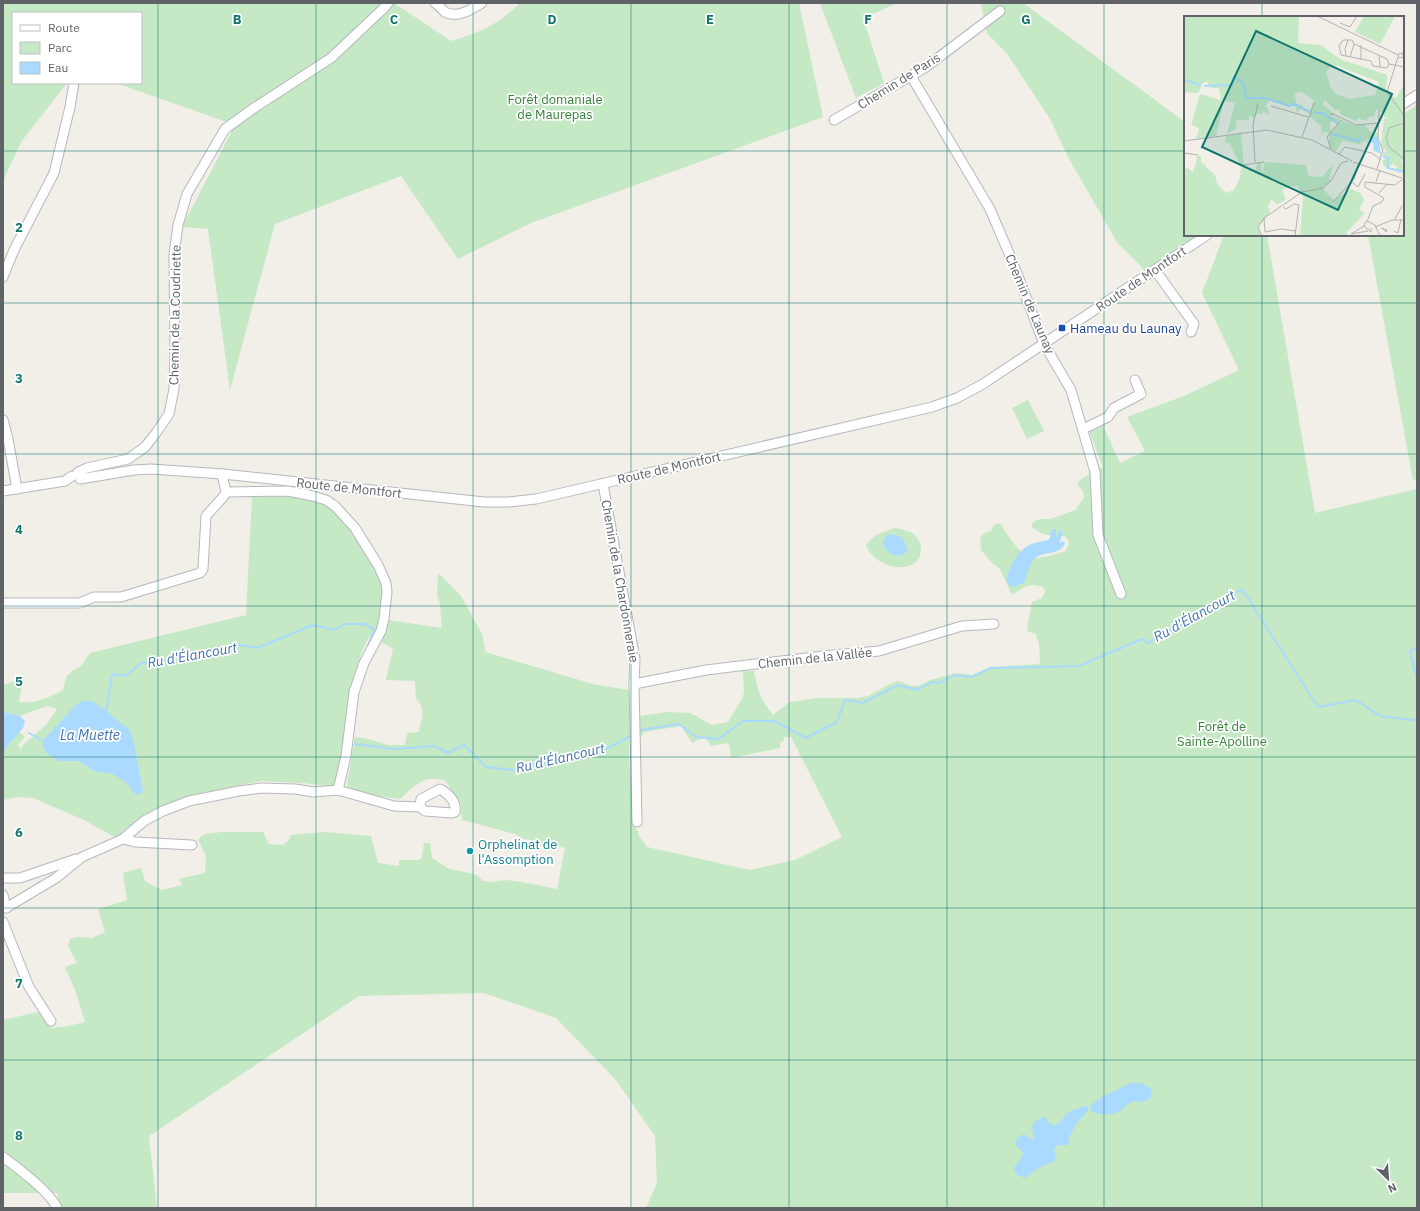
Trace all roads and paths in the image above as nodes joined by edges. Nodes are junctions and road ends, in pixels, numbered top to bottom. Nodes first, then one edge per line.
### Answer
1 (388, 3) edge
2 (435, 3) edge
3 (482, 3) edge
4 (1000, 11) dead end
5 (911, 76) junction
6 (74, 84) edge
7 (1417, 94) edge
8 (1404, 103) edge
9 (834, 120) dead end
10 (1206, 236) edge
11 (1155, 270) junction
12 (3, 277) edge
13 (1191, 332) dead end
14 (1044, 344) junction
15 (1135, 380) dead end
16 (3, 420) edge
17 (1082, 429) junction
18 (223, 474) junction
19 (77, 476) junction
20 (603, 484) junction
21 (17, 489) junction
22 (3, 491) edge
23 (226, 492) junction
24 (1121, 594) dead end
25 (3, 603) edge
26 (994, 624) dead end
27 (634, 684) junction
28 (338, 790) junction
29 (420, 807) dead end
30 (638, 822) dead end
31 (123, 839) junction
32 (192, 845) dead end
33 (82, 857) junction
34 (3, 878) edge
35 (3, 895) edge
36 (5, 912) edge
37 (3, 922) edge
38 (51, 1021) dead end
39 (3, 1157) edge
40 (57, 1208) edge

1 - 19 street, Chemin de la Coudriette
2 - 3 street
4 - 5 street, Chemin de Paris
5 - 9 street, Chemin de Paris
5 - 14 street, Chemin de Launay
6 - 12 street
7 - 8 street
10 - 11 street, Route de Montfort
11 - 13 street
11 - 14 street, Route de Montfort
14 - 17 street, Chemin de Launay
14 - 20 street, Route de Montfort
15 - 17 street
16 - 21 street
17 - 24 street, Chemin de Launay
18 - 19 street, Route de Montfort
18 - 20 street, Route de Montfort
18 - 23 street
19 - 21 street, Route de Montfort
20 - 27 street, Chemin de la Chardonneraie
21 - 22 street, Route de Montfort
23 - 25 street
23 - 28 street
26 - 27 street, Chemin de la Vallée
27 - 30 street, Chemin de la Chardonneraie
28 - 29 street
28 - 31 street
31 - 32 street
31 - 33 street
33 - 34 street
33 - 36 street
35 - 36 street
37 - 38 street
39 - 40 street

